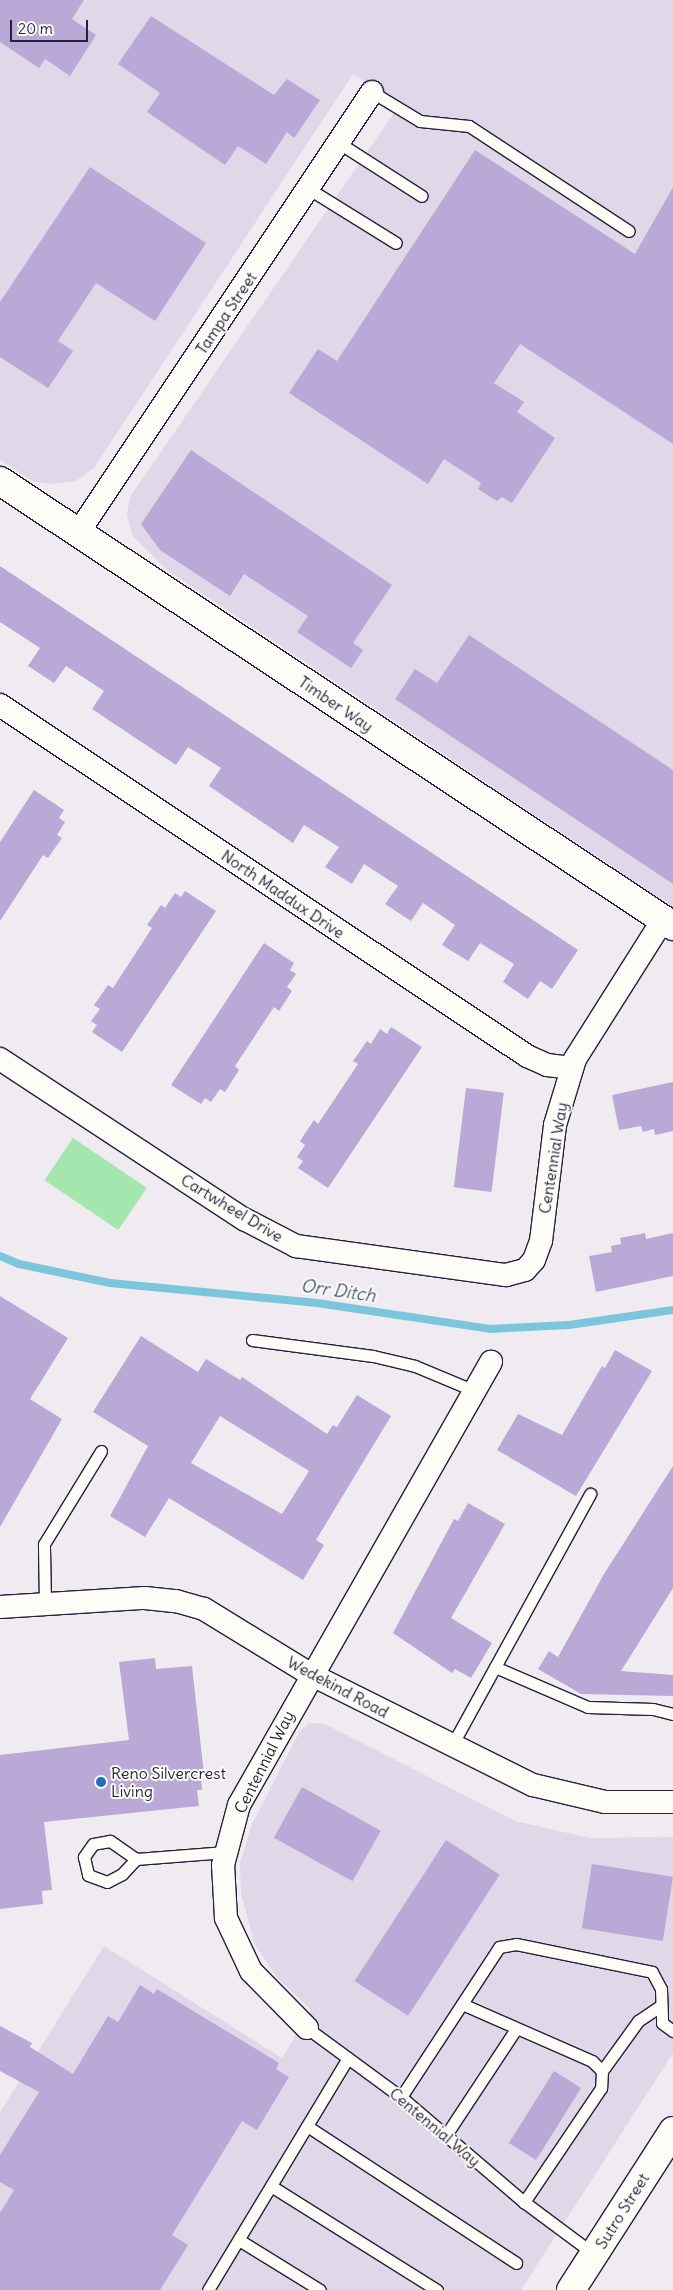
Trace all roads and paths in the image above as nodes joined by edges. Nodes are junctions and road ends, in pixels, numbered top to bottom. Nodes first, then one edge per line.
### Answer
1 (372, 92) joint
2 (339, 143) junction
3 (309, 189) junction
4 (422, 196) dead end
5 (629, 231) dead end
6 (396, 243) dead end
7 (0, 481) edge
8 (78, 533) junction
9 (4, 716) edge
10 (668, 923) edge
11 (0, 1059) edge
12 (572, 1068) junction
13 (525, 1270) joint
14 (252, 1340) dead end
15 (491, 1362) dead end
16 (475, 1390) junction
17 (101, 1451) dead end
18 (590, 1494) dead end
19 (45, 1604) junction
20 (0, 1607) edge
21 (495, 1667) junction
22 (310, 1674) junction
23 (673, 1714) edge
24 (451, 1747) junction
25 (673, 1802) edge
26 (226, 1852) junction
27 (136, 1859) dead end
28 (462, 2004) junction
29 (660, 2006) junction
30 (307, 2028) joint
31 (516, 2029) junction
32 (673, 2031) edge
33 (348, 2058) junction
34 (602, 2071) junction
35 (401, 2097) junction
36 (307, 2126) junction
37 (673, 2131) edge
38 (446, 2135) junction
39 (271, 2186) junction
40 (524, 2202) junction
41 (239, 2240) junction
42 (594, 2255) junction
43 (516, 2263) dead end
44 (208, 2290) edge
45 (320, 2290) edge
46 (437, 2290) edge
47 (571, 2290) edge

1 - 2 street, Tampa Street
1 - 5 lane
2 - 3 street, Tampa Street
2 - 4 lane
3 - 6 lane
3 - 8 street, Tampa Street
7 - 8 street, Timber Way
8 - 10 street, Timber Way
9 - 12 street, North Maddux Drive
10 - 12 street, Centennial Way
11 - 13 street, Cartwheel Drive
12 - 13 street, Centennial Way
14 - 16 lane
15 - 16 street, Centennial Way
16 - 22 street, Centennial Way
17 - 19 lane
18 - 21 lane
19 - 20 street, Wedekind Road
19 - 22 street, Wedekind Road
21 - 23 lane
21 - 24 lane
22 - 24 street, Wedekind Road
22 - 26 street, Centennial Way
24 - 25 street, Wedekind Road
26 - 27 lane
26 - 30 street, Centennial Way
28 - 29 lane
28 - 31 lane
28 - 35 lane
29 - 32 lane
29 - 34 lane
30 - 33 lane, Centennial Way
31 - 34 lane
31 - 38 lane
33 - 35 lane, Centennial Way
33 - 36 lane
34 - 40 lane
35 - 38 lane, Centennial Way
36 - 39 lane
36 - 43 lane
37 - 42 street, Sutro Street
38 - 40 lane, Centennial Way
39 - 41 lane
39 - 46 lane
40 - 42 lane, Centennial Way
41 - 44 lane
41 - 45 lane
42 - 47 street, Sutro Street

